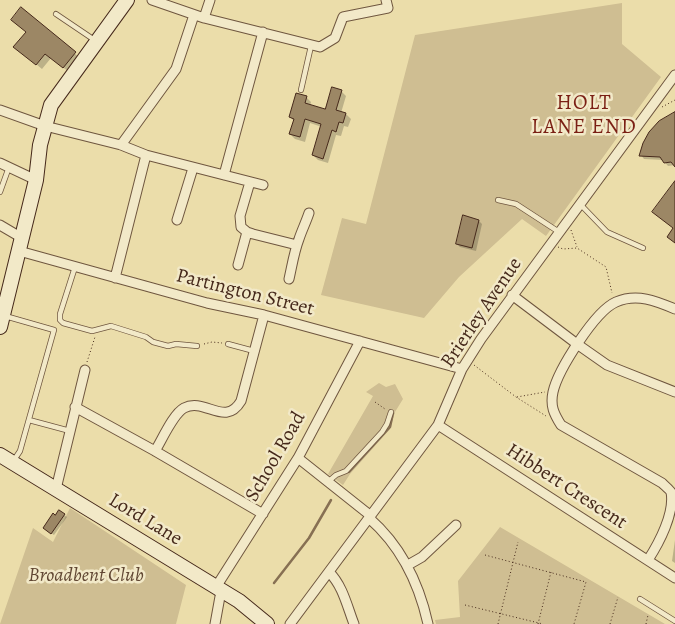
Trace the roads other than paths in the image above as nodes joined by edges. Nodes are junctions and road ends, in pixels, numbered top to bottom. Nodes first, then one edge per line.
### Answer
1 (127, 0) edge
2 (152, 0) edge
3 (210, 0) edge
4 (386, 0) edge
5 (56, 14) dead end
6 (194, 15) junction
7 (204, 18) junction
8 (263, 32) junction
9 (97, 42) junction
10 (307, 45) junction
11 (675, 75) edge
12 (301, 90) dead end
13 (0, 110) edge
14 (45, 126) junction
15 (121, 145) junction
16 (146, 155) junction
17 (0, 163) edge
18 (9, 167) junction
19 (193, 168) junction
20 (224, 175) junction
21 (36, 180) junction
22 (250, 182) junction
23 (263, 186) dead end
24 (0, 192) edge
25 (498, 200) dead end
26 (580, 204) junction
27 (309, 213) dead end
28 (177, 220) dead end
29 (0, 225) edge
30 (247, 232) junction
31 (559, 232) junction
32 (20, 245) junction
33 (297, 245) junction
34 (643, 248) dead end
35 (238, 265) dead end
36 (75, 267) junction
37 (115, 278) junction
38 (289, 279) dead end
39 (4, 295) edge
40 (512, 295) junction
41 (675, 309) edge
42 (264, 315) junction
43 (2, 321) edge
44 (360, 341) junction
45 (228, 344) road end
46 (577, 344) junction
47 (197, 346) road end
48 (255, 352) junction
49 (462, 369) junction
50 (85, 370) road end
51 (675, 392) edge
52 (75, 407) junction
53 (391, 412) road end
54 (29, 420) junction
55 (438, 425) junction
56 (70, 431) junction
57 (156, 451) junction
58 (0, 455) edge
59 (298, 458) junction
60 (13, 463) junction
61 (329, 481) junction
62 (56, 490) junction
63 (263, 514) junction
64 (370, 517) junction
65 (456, 525) dead end
66 (648, 560) junction
67 (408, 565) junction
68 (329, 572) junction
69 (675, 578) edge
70 (219, 589) junction
71 (640, 599) dead end
72 (675, 621) edge
73 (215, 624) edge
74 (267, 624) edge
75 (290, 624) edge
76 (354, 624) edge
77 (428, 624) edge

1 - 9 street
2 - 6 street
3 - 7 street
4 - 10 street
5 - 9 lane
6 - 7 street
6 - 15 street
7 - 8 street
8 - 10 street
8 - 20 street
9 - 14 street
10 - 12 lane
11 - 26 street, Brierley Avenue
13 - 14 street
14 - 15 street
14 - 21 street
15 - 16 street
16 - 19 street
16 - 37 street
17 - 18 street
18 - 21 street
18 - 24 lane
19 - 20 street
19 - 28 street
20 - 22 street
21 - 32 street
22 - 23 street
22 - 30 street
25 - 31 lane
26 - 31 street, Brierley Avenue
26 - 34 lane
27 - 33 street
29 - 32 street, Partington Street
30 - 33 street
30 - 35 street
31 - 40 street, Brierley Avenue
32 - 36 street, Partington Street
32 - 39 street
33 - 38 street
36 - 37 street, Partington Street
36 - 47 lane
37 - 42 street, Partington Street
39 - 43 street
40 - 46 street
40 - 49 street, Brierley Avenue
41 - 46 street
42 - 44 street, Partington Street
42 - 48 street
43 - 54 lane
44 - 49 street, Partington Street
44 - 59 street, School Road
45 - 48 lane
46 - 51 street
46 - 66 street
48 - 57 street
49 - 55 street, Brierley Avenue
50 - 52 street
52 - 56 street
52 - 57 street
53 - 61 lane
54 - 56 lane
54 - 60 lane
55 - 64 street, Brierley Avenue
55 - 66 street, Hibbert Crescent
56 - 62 street
57 - 63 street
58 - 60 street, Lord Lane
59 - 61 street
59 - 63 street, School Road
60 - 62 street, Lord Lane
61 - 64 street
62 - 70 street, Lord Lane
63 - 70 street, School Road
64 - 67 street
64 - 68 street, Brierley Avenue
65 - 67 street
66 - 69 street, Hibbert Crescent
67 - 77 street
68 - 75 street, Brierley Avenue
68 - 76 street
70 - 73 street
70 - 74 street, Lord Lane
71 - 72 lane

